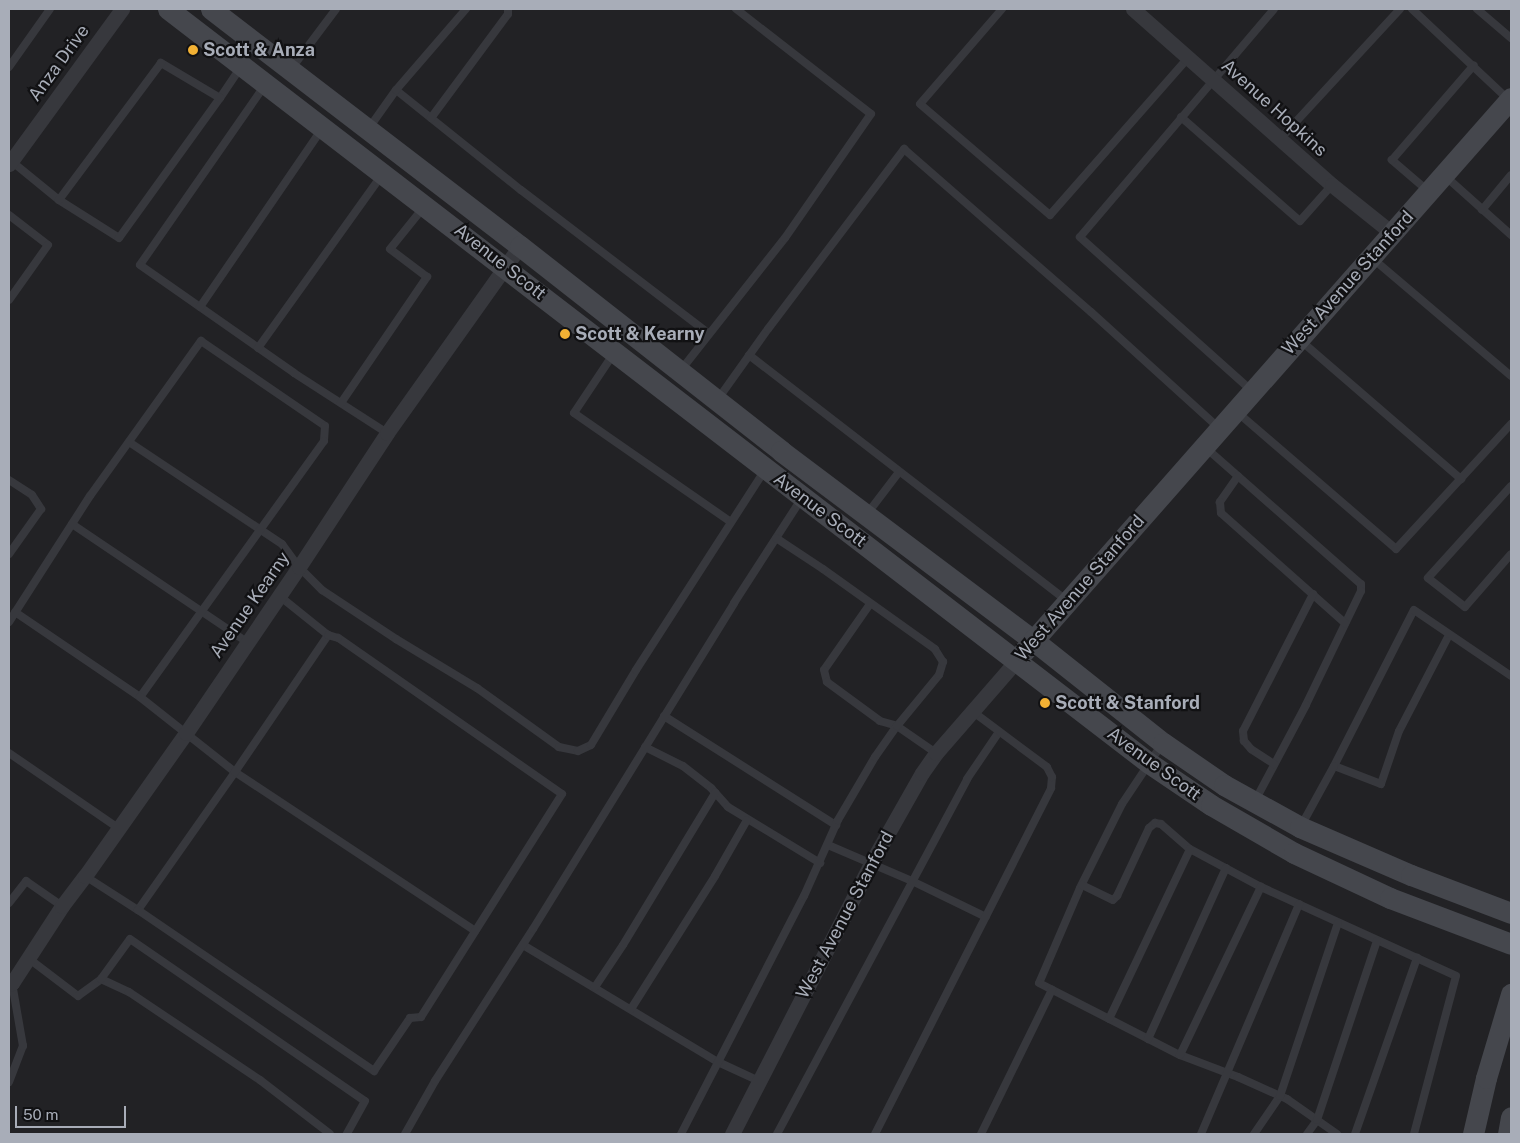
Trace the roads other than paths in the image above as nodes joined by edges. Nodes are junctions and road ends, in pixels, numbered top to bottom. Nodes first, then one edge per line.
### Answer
1 (50, 9) edge
2 (122, 9) edge
3 (168, 9) edge
4 (211, 9) edge
5 (336, 9) edge
6 (466, 9) edge
7 (508, 9) edge
8 (736, 9) edge
9 (1002, 9) edge
10 (1133, 9) edge
11 (1274, 9) edge
12 (1400, 9) edge
13 (1412, 9) edge
14 (1477, 9) edge
15 (1511, 38) edge
16 (1188, 58) junction
17 (1474, 65) junction
18 (242, 66) junction
19 (9, 67) edge
20 (290, 71) junction
21 (1213, 80) junction
22 (266, 83) junction
23 (396, 90) junction
24 (220, 98) junction
25 (1510, 99) edge
26 (1181, 117) junction
27 (431, 118) junction
28 (324, 127) junction
29 (368, 130) junction
30 (1280, 140) junction
31 (10, 161) edge
32 (383, 172) junction
33 (1444, 175) junction
34 (1511, 175) edge
35 (1332, 185) junction
36 (1429, 192) junction
37 (59, 200) junction
38 (426, 204) junction
39 (1482, 210) junction
40 (9, 215) edge
41 (1392, 234) junction
42 (1511, 235) edge
43 (520, 246) junction
44 (1371, 257) junction
45 (506, 266) junction
46 (9, 300) edge
47 (200, 307) junction
48 (708, 333) junction
49 (1299, 338) junction
50 (258, 348) junction
51 (615, 351) junction
52 (749, 355) junction
53 (680, 371) junction
54 (1511, 376) edge
55 (1252, 391) junction
56 (718, 400) junction
57 (341, 403) junction
58 (1235, 411) junction
59 (1511, 424) edge
60 (1219, 429) junction
61 (387, 433) junction
62 (128, 442) junction
63 (1204, 447) junction
64 (773, 460) junction
65 (899, 472) junction
66 (1238, 476) junction
67 (1461, 478) junction
68 (9, 480) edge
69 (1511, 486) edge
70 (803, 496) junction
71 (867, 514) junction
72 (731, 522) junction
73 (72, 524) junction
74 (259, 529) junction
75 (776, 538) junction
76 (9, 554) edge
77 (1511, 554) edge
78 (299, 567) junction
79 (1313, 594) junction
80 (278, 595) junction
81 (1068, 602) junction
82 (870, 604) junction
83 (15, 612) junction
84 (200, 612) junction
85 (9, 622) edge
86 (1345, 623) junction
87 (328, 635) junction
88 (1449, 635) junction
89 (1033, 640) junction
90 (247, 642) junction
91 (1015, 662) junction
92 (1511, 676) edge
93 (140, 697) junction
94 (972, 710) junction
95 (664, 716) junction
96 (897, 726) junction
97 (999, 732) junction
98 (186, 733) junction
99 (1163, 743) junction
100 (645, 747) junction
101 (9, 753) edge
102 (936, 753) junction
103 (1149, 763) junction
104 (1274, 764) junction
105 (1334, 766) junction
106 (235, 772) junction
107 (715, 793) junction
108 (1254, 802) junction
109 (747, 820) junction
110 (836, 825) junction
111 (1300, 827) junction
112 (118, 828) junction
113 (828, 845) junction
114 (1190, 849) junction
115 (820, 863) junction
116 (871, 863) junction
117 (1226, 868) junction
118 (85, 876) junction
119 (912, 881) junction
120 (1082, 885) junction
121 (1261, 887) junction
122 (9, 904) edge
123 (1300, 904) junction
124 (62, 906) junction
125 (138, 910) junction
126 (1511, 913) edge
127 (986, 917) junction
128 (1338, 923) junction
129 (475, 931) junction
130 (1377, 941) junction
131 (1511, 944) edge
132 (523, 945) junction
133 (28, 958) junction
134 (1417, 958) junction
135 (101, 979) junction
136 (10, 983) edge
137 (594, 987) junction
138 (1052, 990) junction
139 (1511, 994) edge
140 (631, 1009) junction
141 (1109, 1019) junction
142 (1148, 1039) junction
143 (1180, 1055) junction
144 (718, 1062) junction
145 (1226, 1072) junction
146 (759, 1081) junction
147 (9, 1082) edge
148 (1280, 1096) junction
149 (1511, 1117) edge
150 (1317, 1120) junction
151 (1474, 1131) edge
152 (409, 1133) edge
153 (330, 1134) edge
154 (347, 1134) edge
155 (681, 1134) edge
156 (732, 1134) edge
157 (777, 1134) edge
158 (875, 1134) edge
159 (981, 1134) edge
160 (1201, 1134) edge
161 (1254, 1134) edge
162 (1307, 1134) edge
163 (1337, 1134) edge
164 (1355, 1134) edge
165 (1414, 1134) edge
166 (1508, 1134) edge

1 - 19 lane
2 - 31 street, Anza Drive
3 - 18 main road, Avenue Scott
4 - 20 main road, Avenue Scott
5 - 20 lane
6 - 23 lane
7 - 27 lane
8 - 48 lane
9 - 16 lane
10 - 16 street, Avenue Hopkins
11 - 21 lane
12 - 30 lane
13 - 17 lane
14 - 15 lane
16 - 21 street, Avenue Hopkins
17 - 25 lane
17 - 36 lane
18 - 22 main road, Avenue Scott
18 - 24 lane
20 - 29 main road, Avenue Scott
21 - 26 lane
21 - 30 street, Avenue Hopkins
22 - 28 main road, Avenue Scott
22 - 47 lane
23 - 27 lane
23 - 29 lane
24 - 37 lane
24 - 37 lane
25 - 33 main road, West Avenue Stanford
26 - 35 lane
26 - 55 lane
27 - 48 lane
28 - 32 main road, Avenue Scott
28 - 47 lane
29 - 43 main road, Avenue Scott
30 - 35 street, Avenue Hopkins
31 - 37 lane
32 - 38 main road, Avenue Scott
32 - 50 lane
33 - 36 main road, West Avenue Stanford
33 - 39 lane
34 - 39 lane
35 - 41 street, Avenue Hopkins
36 - 41 main road, West Avenue Stanford
38 - 45 main road, Avenue Scott
38 - 57 lane
39 - 42 lane
40 - 46 lane
41 - 44 main road, West Avenue Stanford
43 - 45 street, Avenue Kearny
43 - 53 main road, Avenue Scott
44 - 49 main road, West Avenue Stanford
44 - 54 lane
45 - 51 main road, Avenue Scott
45 - 61 street, Avenue Kearny
47 - 50 lane
48 - 53 lane
49 - 55 main road, West Avenue Stanford
49 - 67 lane
50 - 57 lane
51 - 64 main road, Avenue Scott
51 - 72 lane
52 - 56 lane
52 - 60 lane
52 - 65 lane
53 - 56 main road, Avenue Scott
55 - 58 main road, West Avenue Stanford
56 - 64 main road, Avenue Scott
57 - 61 lane
58 - 60 main road, West Avenue Stanford
58 - 67 lane
59 - 67 lane
60 - 63 main road, West Avenue Stanford
61 - 78 street, Avenue Kearny
62 - 73 lane
62 - 74 lane
62 - 74 lane
63 - 66 lane
63 - 81 main road, West Avenue Stanford
64 - 70 main road, Avenue Scott
64 - 71 main road, Avenue Scott
64 - 72 lane
65 - 71 lane
65 - 81 lane
66 - 79 lane
66 - 86 lane
68 - 76 lane
69 - 77 lane
70 - 75 lane
70 - 91 main road, Avenue Scott
71 - 89 main road, Avenue Scott
72 - 78 lane
73 - 83 lane
73 - 84 lane
74 - 78 lane
74 - 84 lane
75 - 82 lane
75 - 95 lane
78 - 80 street, Avenue Kearny
79 - 86 lane
79 - 104 lane
80 - 87 lane
80 - 90 street, Avenue Kearny
81 - 89 main road, West Avenue Stanford
82 - 96 lane
82 - 96 lane
83 - 85 lane
83 - 93 lane
84 - 90 lane
84 - 93 lane
86 - 104 lane
87 - 106 lane
87 - 129 lane
88 - 92 lane
88 - 105 lane
88 - 105 lane
89 - 91 main road, West Avenue Stanford
89 - 99 main road, Avenue Scott
90 - 98 street, Avenue Kearny
91 - 94 street, West Avenue Stanford
91 - 103 main road, Avenue Scott
93 - 98 lane
94 - 97 lane
94 - 102 street, West Avenue Stanford
95 - 100 lane
95 - 110 lane
96 - 102 lane
96 - 110 lane
97 - 119 lane
97 - 127 lane
98 - 106 lane
98 - 112 street, Avenue Kearny
99 - 103 lane
99 - 108 main road, Avenue Scott
100 - 107 lane
100 - 132 lane
101 - 112 lane
102 - 116 street, West Avenue Stanford
103 - 120 lane
103 - 131 main road, Avenue Scott
104 - 108 lane
105 - 111 lane
106 - 125 lane
106 - 129 lane
107 - 109 lane
107 - 137 lane
108 - 111 main road, Avenue Scott
109 - 115 lane
109 - 140 lane
110 - 113 lane
111 - 126 main road, Avenue Scott
112 - 118 street, Avenue Kearny
113 - 115 lane
113 - 116 lane
114 - 117 lane
114 - 120 lane
114 - 141 lane
115 - 144 lane
116 - 119 lane
116 - 146 street, West Avenue Stanford
117 - 121 lane
117 - 142 lane
118 - 124 street, Avenue Kearny
118 - 125 lane
119 - 127 lane
119 - 157 lane
120 - 138 lane
121 - 123 lane
121 - 143 lane
122 - 124 lane
123 - 128 lane
123 - 145 lane
124 - 133 street, Avenue Kearny
125 - 129 lane
127 - 158 lane
128 - 130 lane
128 - 148 lane
130 - 134 lane
130 - 150 lane
132 - 137 lane
132 - 152 lane
133 - 135 lane
133 - 136 street, Avenue Kearny
134 - 164 lane
134 - 165 lane
135 - 153 lane
135 - 154 lane
136 - 147 lane
137 - 140 lane
138 - 141 lane
138 - 159 lane
139 - 151 main road
140 - 144 lane
141 - 142 lane
142 - 143 lane
143 - 145 lane
144 - 146 lane
144 - 155 lane
145 - 148 lane
145 - 160 lane
146 - 156 street, West Avenue Stanford
148 - 150 lane
148 - 161 lane
149 - 166 main road
150 - 162 lane
150 - 163 lane

